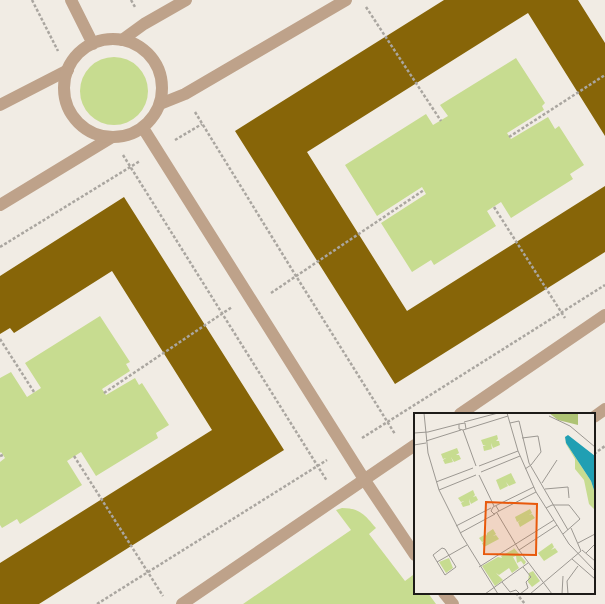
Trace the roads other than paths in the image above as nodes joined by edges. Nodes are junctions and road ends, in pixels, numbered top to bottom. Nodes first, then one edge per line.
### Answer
1 (71, 0) edge
2 (186, 0) edge
3 (346, 0) edge
4 (122, 40) junction
5 (93, 44) junction
6 (68, 70) junction
7 (160, 104) junction
8 (0, 105) edge
9 (143, 128) junction
10 (112, 137) junction
11 (0, 206) edge
12 (605, 315) edge
13 (605, 409) edge
14 (461, 413) edge
15 (595, 416) edge
16 (410, 448) edge
17 (364, 479) junction
18 (414, 550) edge
19 (445, 594) edge
20 (182, 604) edge
21 (453, 604) edge

1 - 5 street
2 - 4 street
3 - 7 street
4 - 5 street
4 - 7 street
5 - 6 street
6 - 8 street
6 - 10 street
7 - 9 street
9 - 10 street
9 - 17 street
10 - 11 street
12 - 14 street
13 - 15 street
16 - 17 street
17 - 18 street
17 - 20 street
19 - 21 street

